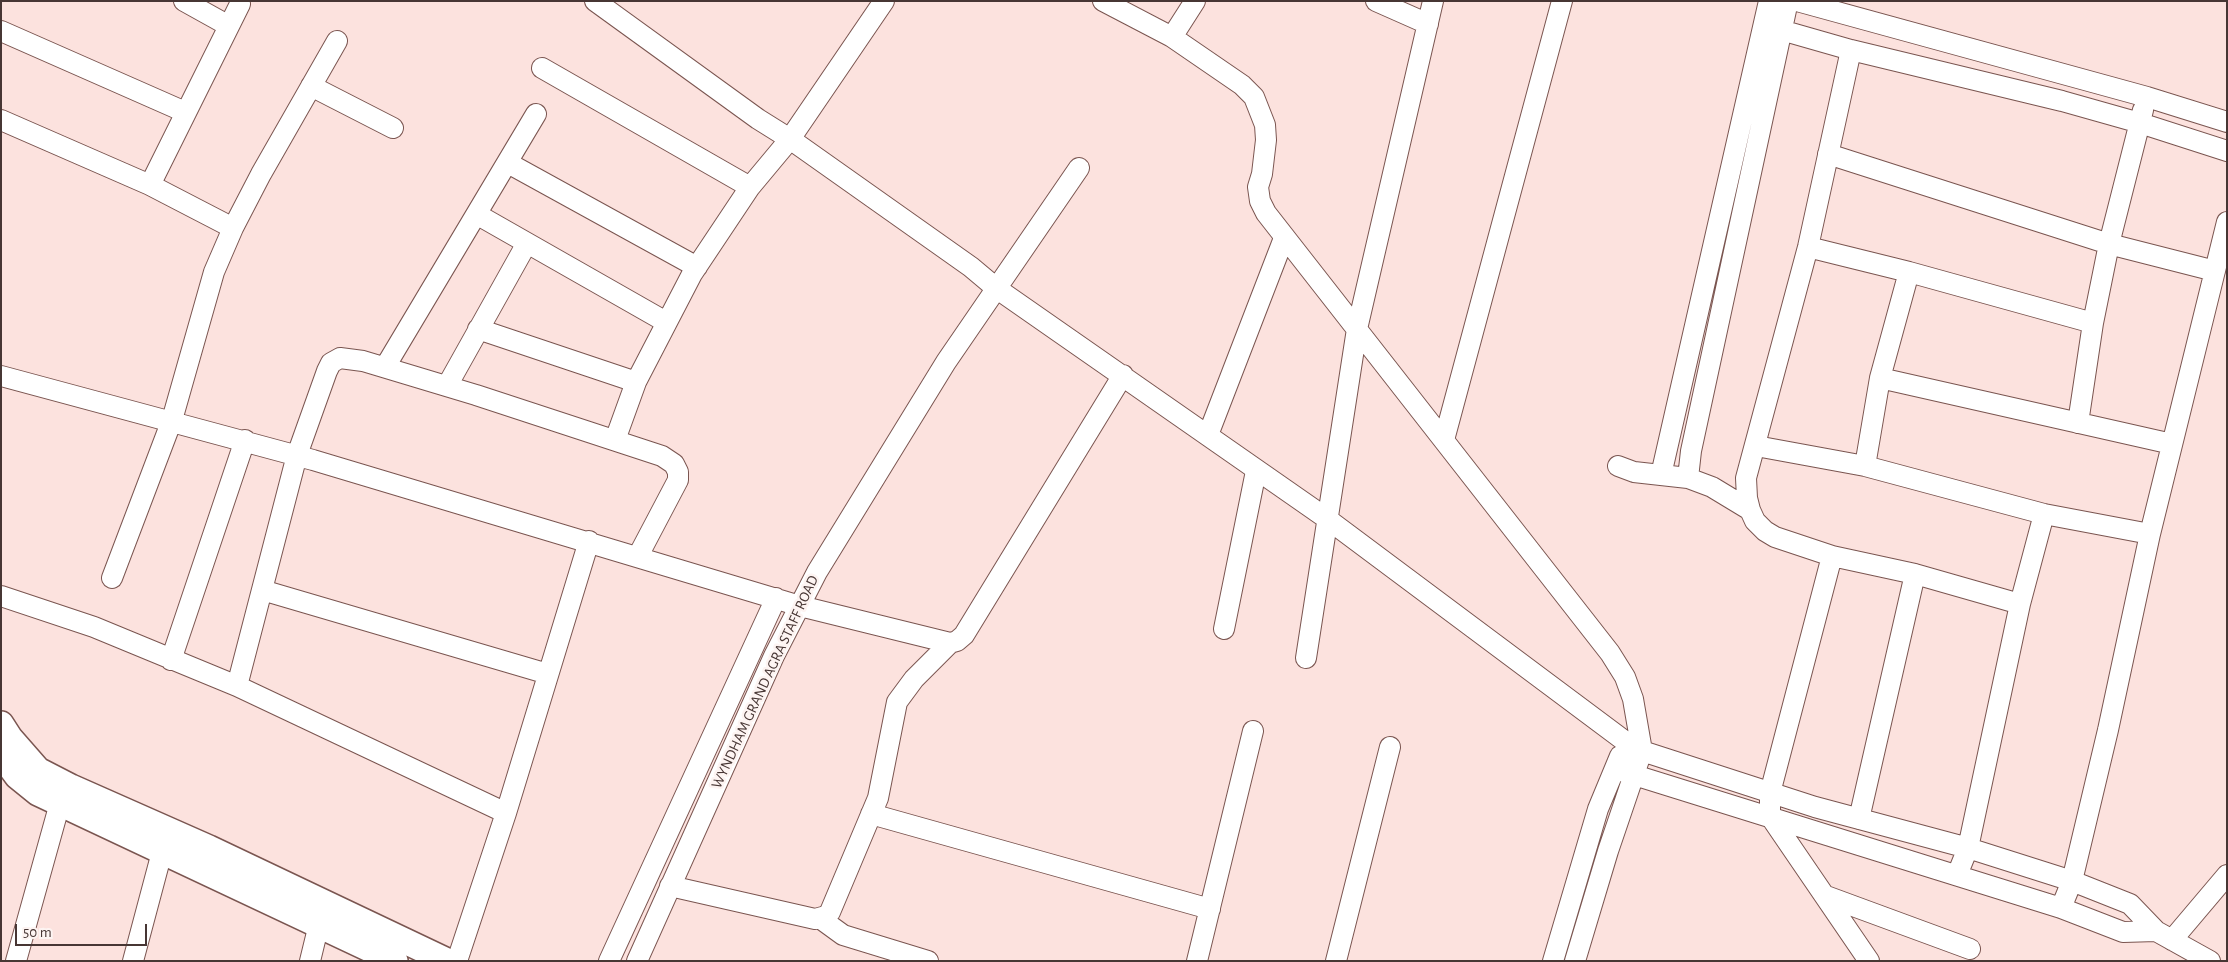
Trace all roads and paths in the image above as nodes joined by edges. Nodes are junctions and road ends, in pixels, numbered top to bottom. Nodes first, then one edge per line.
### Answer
1 (184, 1) edge
2 (595, 1) edge
3 (884, 1) edge
4 (1103, 1) edge
5 (1195, 1) edge
6 (1376, 1) edge
7 (1433, 1) edge
8 (1562, 1) edge
9 (1769, 1) edge
10 (1788, 1) edge
11 (1797, 1) edge
12 (240, 4) dead end
13 (1428, 24) junction
14 (229, 26) junction
15 (1773, 26) junction
16 (1, 31) edge
17 (1172, 37) junction
18 (336, 41) dead end
19 (1851, 50) junction
20 (542, 68) dead end
21 (311, 86) junction
22 (2147, 97) junction
23 (185, 112) junction
24 (536, 114) dead end
25 (1, 120) edge
26 (2227, 122) edge
27 (2140, 123) junction
28 (393, 128) dead end
29 (790, 139) junction
30 (2227, 151) edge
31 (1828, 154) junction
32 (508, 163) junction
33 (1079, 168) dead end
34 (150, 185) junction
35 (750, 187) junction
36 (478, 214) junction
37 (2227, 222) edge
38 (233, 228) junction
39 (1284, 238) junction
40 (527, 243) junction
41 (2109, 244) junction
42 (1808, 247) junction
43 (697, 267) junction
44 (2215, 271) junction
45 (1909, 272) junction
46 (996, 288) junction
47 (666, 322) junction
48 (2093, 323) junction
49 (478, 329) junction
50 (1357, 329) junction
51 (385, 367) junction
52 (1123, 375) junction
53 (1, 376) edge
54 (1880, 378) junction
55 (636, 382) junction
56 (447, 386) junction
57 (172, 420) junction
58 (2078, 423) junction
59 (1208, 436) junction
60 (245, 440) junction
61 (615, 440) junction
62 (1444, 440) junction
63 (2172, 444) junction
64 (1756, 446) junction
65 (297, 455) junction
66 (1618, 466) dead end
67 (1865, 466) junction
68 (1256, 471) junction
69 (1661, 475) junction
70 (1688, 478) junction
71 (1750, 510) junction
72 (2044, 514) junction
73 (1326, 518) junction
74 (2150, 534) junction
75 (589, 541) junction
76 (638, 556) junction
77 (1832, 556) junction
78 (1915, 574) junction
79 (112, 578) dead end
80 (262, 590) junction
81 (1, 596) edge
82 (776, 598) junction
83 (2020, 604) junction
84 (800, 606) junction
85 (1224, 629) dead end
86 (950, 643) junction
87 (1306, 658) dead end
88 (171, 660) junction
89 (548, 674) junction
90 (237, 686) junction
91 (1, 724) edge
92 (1253, 731) dead end
93 (1390, 747) dead end
94 (1634, 747) junction
95 (1, 754) edge
96 (1614, 769) junction
97 (1634, 775) junction
98 (1770, 793) junction
99 (60, 804) junction
100 (506, 813) junction
101 (871, 814) junction
102 (1770, 816) junction
103 (1859, 819) junction
104 (165, 840) junction
105 (1968, 848) junction
106 (1957, 875) junction
107 (2227, 875) edge
108 (2072, 881) junction
109 (670, 886) junction
110 (1826, 896) junction
111 (1210, 908) junction
112 (2061, 908) junction
113 (821, 919) junction
114 (319, 924) junction
115 (2164, 936) junction
116 (1970, 949) dead end
117 (16, 961) edge
118 (133, 961) edge
119 (310, 961) edge
120 (395, 961) edge
121 (447, 961) edge
122 (457, 961) edge
123 (609, 961) edge
124 (637, 961) edge
125 (928, 961) edge
126 (1197, 961) edge
127 (1336, 961) edge
128 (1553, 961) edge
129 (1575, 961) edge
130 (1869, 961) edge
131 (2210, 961) edge

1 - 14 street
2 - 29 street
3 - 29 street
4 - 17 street
5 - 17 street
6 - 13 street
7 - 13 street
8 - 62 street
9 - 15 street
10 - 15 street
11 - 22 street
12 - 14 street
13 - 50 street
14 - 23 street
15 - 19 street
15 - 69 street
15 - 70 street
16 - 23 street
17 - 39 street
18 - 21 street
19 - 27 street
19 - 31 street
20 - 35 street
21 - 28 street
21 - 38 street
22 - 26 street
22 - 27 street
23 - 34 street
24 - 32 street
25 - 34 street
27 - 30 street
27 - 41 street
29 - 35 street
29 - 46 street
31 - 41 street
31 - 42 street
32 - 36 street
32 - 43 street
33 - 46 street, WYNDHAM GRAND AGRA STAFF ROAD
34 - 38 street
35 - 43 street
36 - 40 street
36 - 51 street
37 - 44 street
38 - 57 street
39 - 50 street
39 - 59 street
40 - 47 street
40 - 49 street
41 - 44 street
41 - 48 street
42 - 45 street
42 - 64 street
43 - 47 street
44 - 63 street
45 - 48 street
45 - 54 street
46 - 52 street
46 - 84 street, WYNDHAM GRAND AGRA STAFF ROAD
47 - 55 street
48 - 58 street
49 - 55 street
49 - 56 street
50 - 62 street
50 - 73 street
51 - 56 street
51 - 65 street
52 - 59 street
52 - 86 street
53 - 57 street
54 - 58 street
54 - 67 street
55 - 61 street
56 - 61 street
57 - 60 street
57 - 79 street
58 - 63 street
59 - 68 street
60 - 65 street
60 - 88 street
61 - 76 street
62 - 94 street
63 - 74 street
64 - 67 street
64 - 71 street
65 - 75 street
65 - 80 street
66 - 69 street
67 - 72 street
68 - 73 street
68 - 85 street
69 - 70 street
70 - 71 street
71 - 77 street
72 - 74 street
72 - 83 street
73 - 87 street
73 - 94 street
74 - 108 street
75 - 76 street
75 - 89 street
76 - 82 street
77 - 78 street
77 - 98 street
78 - 83 street
78 - 103 street
80 - 89 street
80 - 90 street
81 - 88 street
82 - 84 street
82 - 123 street
83 - 105 street
84 - 86 street
84 - 109 street, WYNDHAM GRAND AGRA STAFF ROAD
86 - 101 street
88 - 90 street
89 - 100 street
90 - 100 street
91 - 104 street
92 - 111 street
93 - 127 street
94 - 96 street
94 - 97 street
94 - 98 street
95 - 99 street
96 - 97 street
96 - 128 street
97 - 102 street
97 - 129 street
98 - 102 street
98 - 103 street
99 - 104 street
99 - 117 street
100 - 122 street
101 - 111 street
101 - 113 street
102 - 106 street
102 - 110 street
103 - 105 street
104 - 114 street
104 - 118 street
104 - 121 street
105 - 106 street
105 - 108 street
106 - 112 street
107 - 115 street
108 - 112 street
108 - 115 street
109 - 113 street
109 - 124 street, WYNDHAM GRAND AGRA STAFF ROAD
110 - 116 street
110 - 130 street
111 - 126 street
112 - 115 street
113 - 125 street
114 - 119 street
114 - 120 street
115 - 131 street

